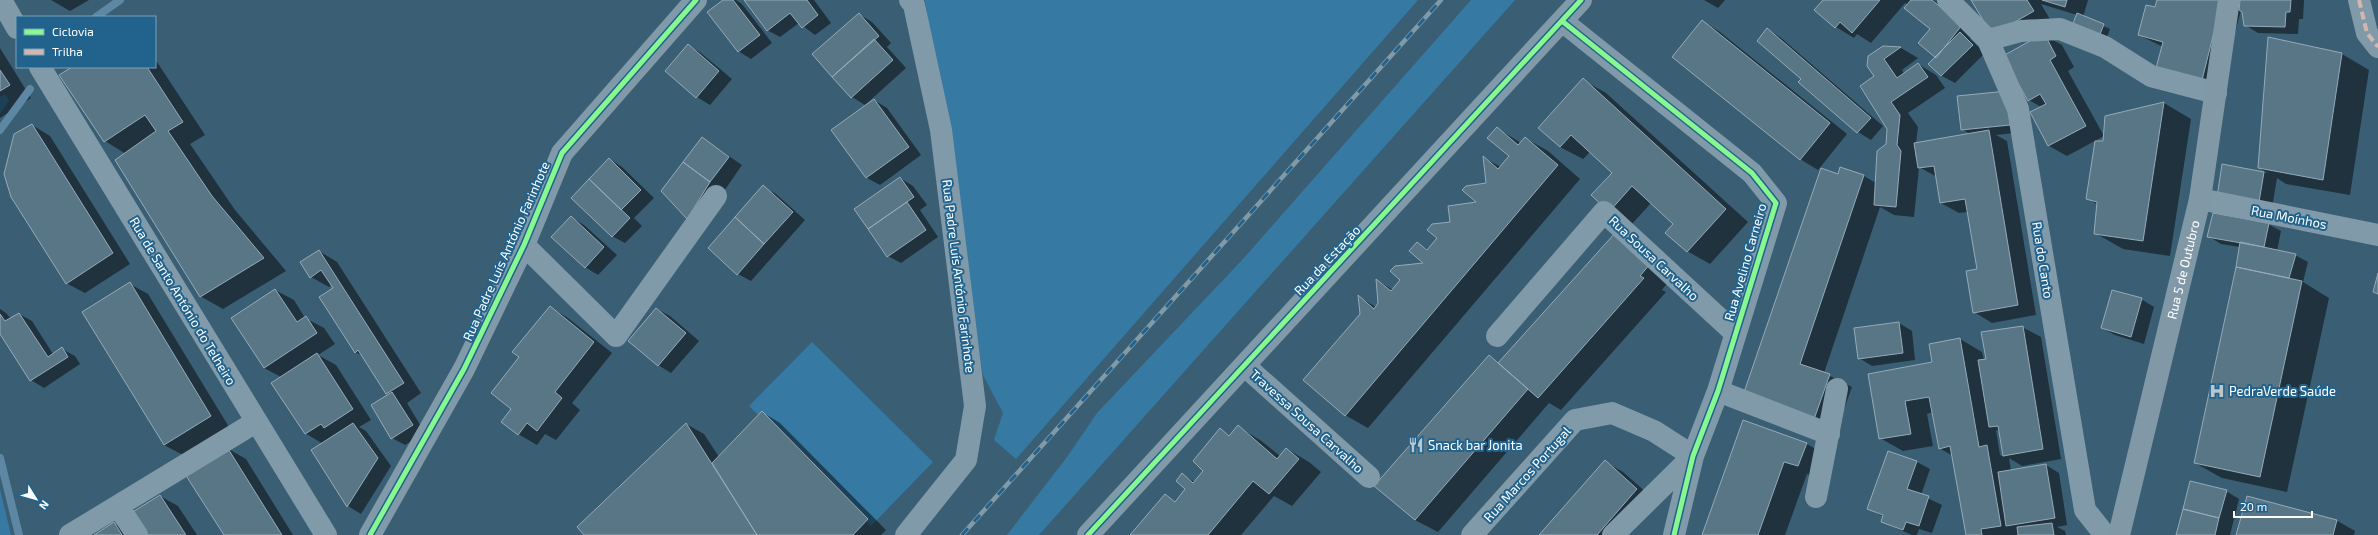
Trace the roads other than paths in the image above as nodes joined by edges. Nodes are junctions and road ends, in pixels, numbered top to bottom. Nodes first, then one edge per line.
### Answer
1 (0, 0) edge
2 (696, 0) edge
3 (910, 0) edge
4 (1580, 0) edge
5 (1948, 0) edge
6 (2229, 0) edge
7 (2359, 0) edge
8 (1562, 21) junction
9 (16, 26) edge
10 (1988, 40) junction
11 (2378, 47) edge
12 (41, 68) edge
13 (2216, 93) junction
14 (716, 196) dead end
15 (2200, 199) junction
16 (2378, 235) edge
17 (524, 245) junction
18 (1735, 333) junction
19 (1497, 336) dead end
20 (1245, 366) junction
21 (1837, 389) dead end
22 (1718, 391) junction
23 (256, 422) junction
24 (1829, 434) junction
25 (1693, 456) junction
26 (1369, 477) dead end
27 (1816, 497) dead end
28 (118, 506) junction
29 (70, 535) edge
30 (137, 535) edge
31 (326, 535) edge
32 (370, 535) edge
33 (906, 535) edge
34 (1088, 535) edge
35 (1472, 535) edge
36 (1613, 535) edge
37 (1674, 535) edge
38 (2105, 535) edge
39 (2119, 535) edge

1 - 9 street
2 - 17 street, Rua Padre Luís António Farinhote
3 - 33 street, Rua Padre Luís António Farinhote
4 - 8 street, Rua da Estação
5 - 10 street, Rua do Canto
6 - 13 main road, Rua 5 de Outubro
7 - 11 street
8 - 18 street, Rua Avelino Carneiro
8 - 20 street, Rua da Estação
10 - 13 street
10 - 38 street, Rua do Canto
12 - 23 street, Rua de Santo António do Telheiro
13 - 15 main road, Rua 5 de Outubro
14 - 17 street
15 - 16 street, Rua Moínhos
15 - 39 main road, Rua 5 de Outubro
17 - 32 street, Rua Padre Luís António Farinhote
18 - 19 street, Rua Sousa Carvalho
18 - 22 street, Rua Avelino Carneiro
20 - 26 street, Travessa Sousa Carvalho
20 - 34 street, Rua da Estação
21 - 24 street
22 - 24 street
22 - 25 street, Rua Avelino Carneiro
23 - 28 street
23 - 31 street, Rua de Santo António do Telheiro
24 - 27 street
25 - 35 street, Rua Marcos Portugal
25 - 36 street
25 - 37 street, Rua Avelino Carneiro
28 - 29 street
28 - 30 street

